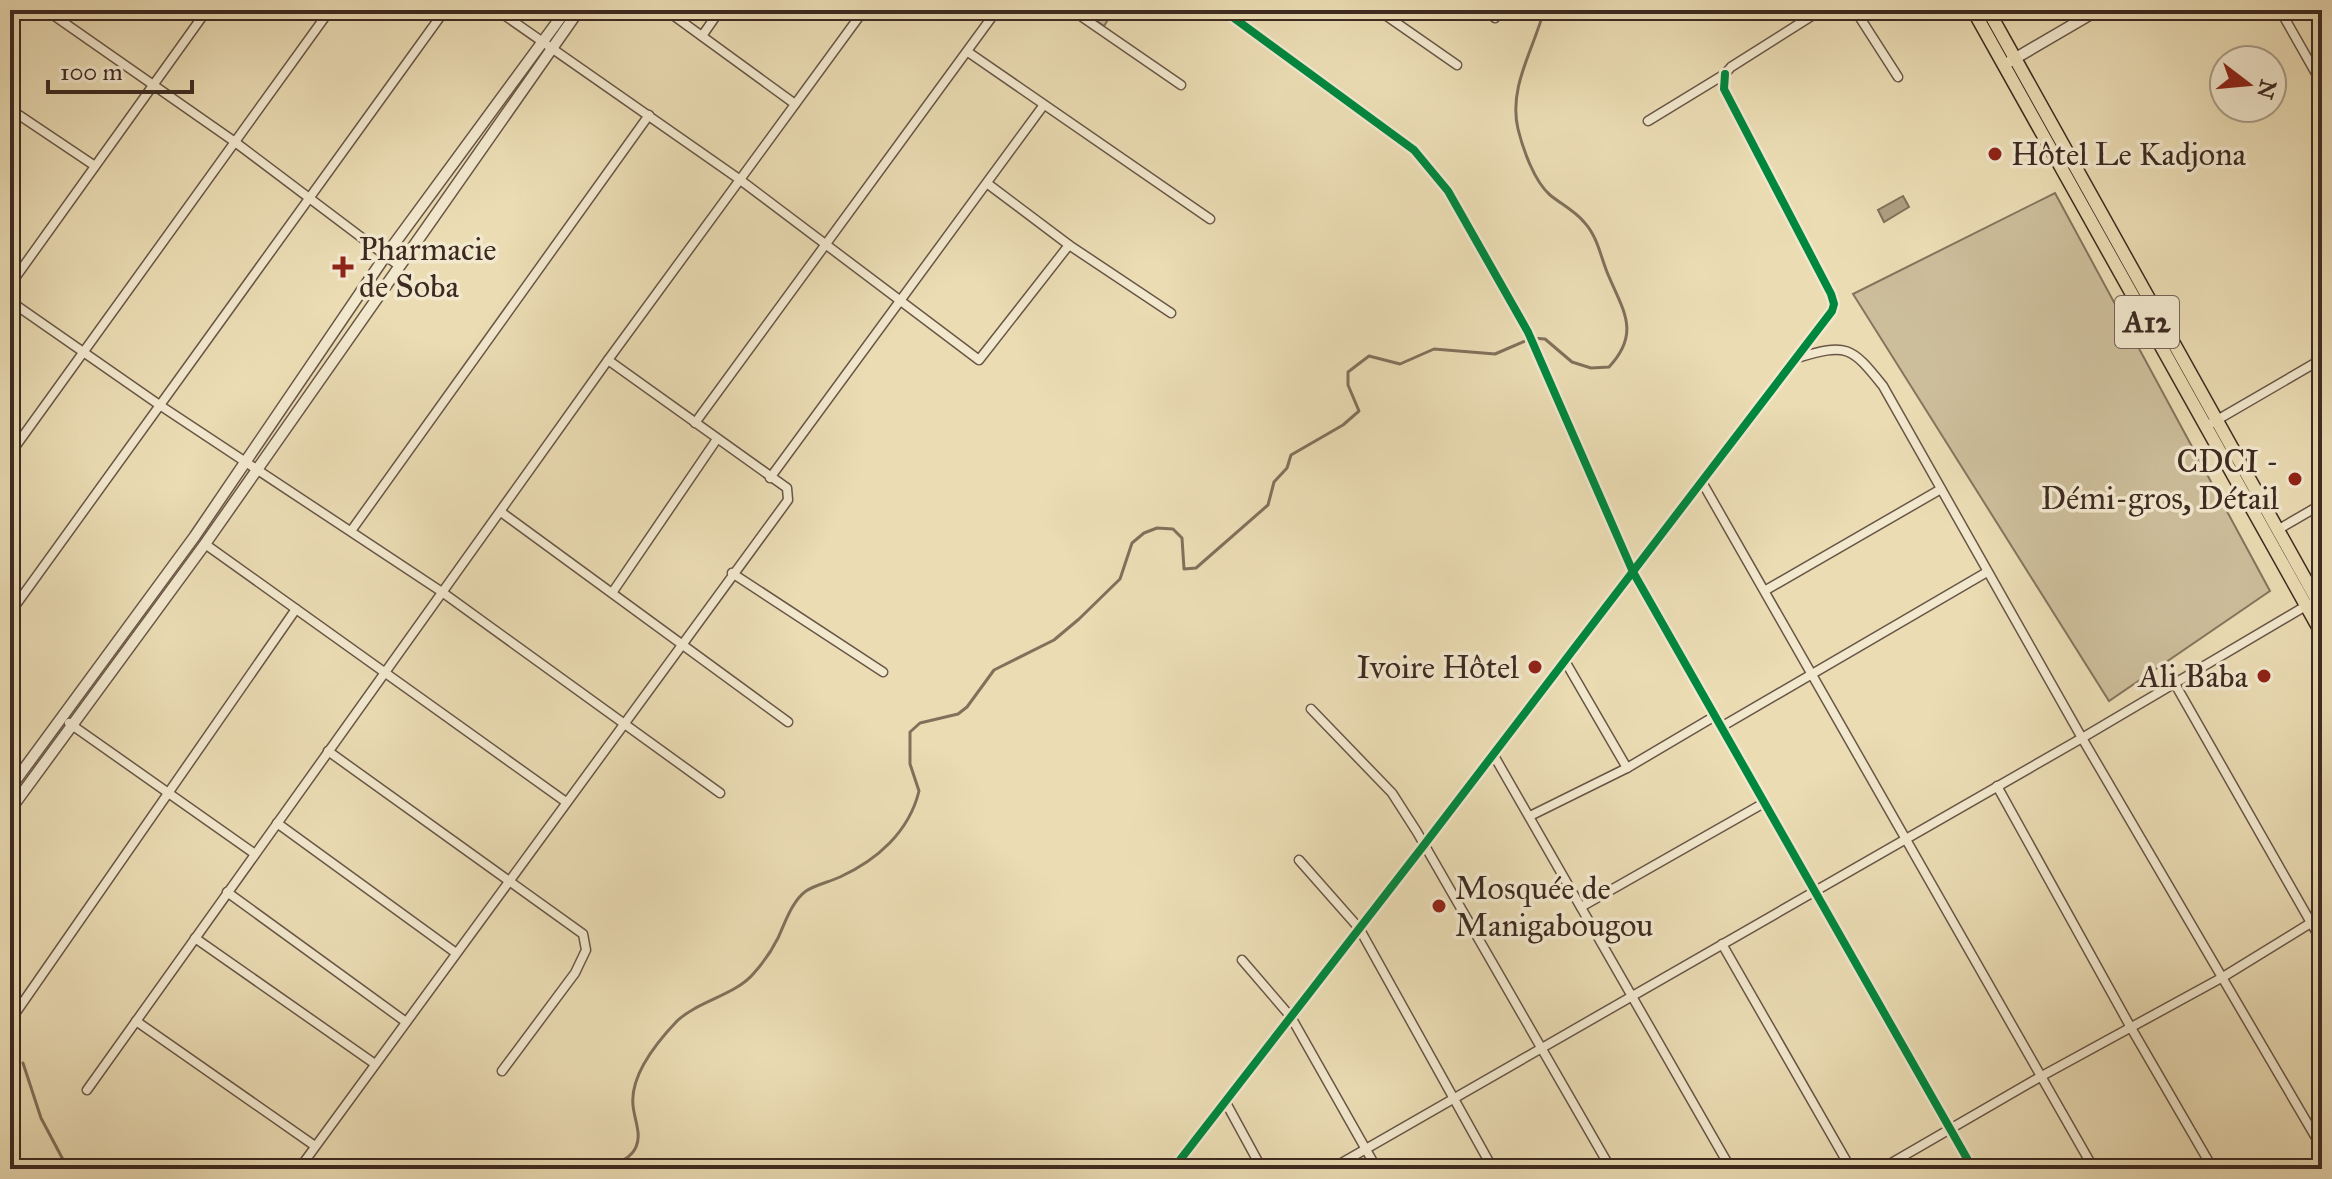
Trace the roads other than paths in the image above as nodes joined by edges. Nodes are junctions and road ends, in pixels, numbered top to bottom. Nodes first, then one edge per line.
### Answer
1 (46, 10) edge
2 (206, 10) edge
3 (330, 10) edge
4 (445, 10) edge
5 (497, 10) edge
6 (566, 10) edge
7 (579, 10) edge
8 (666, 10) edge
9 (720, 10) edge
10 (864, 10) edge
11 (997, 10) edge
12 (1072, 10) edge
13 (1223, 10) edge
14 (1378, 10) edge
15 (1485, 10) edge
16 (1821, 10) edge
17 (1855, 10) edge
18 (1973, 10) edge
19 (1988, 10) edge
20 (2098, 10) edge
21 (2280, 10) edge
22 (1495, 18) dead end
23 (702, 36) junction
24 (547, 45) junction
25 (968, 52) junction
26 (2016, 58) junction
27 (1457, 65) dead end
28 (2004, 65) junction
29 (1725, 74) junction
30 (1898, 77) dead end
31 (2322, 84) edge
32 (152, 85) junction
33 (1181, 85) dead end
34 (795, 104) junction
35 (1043, 106) junction
36 (10, 109) edge
37 (649, 115) junction
38 (1648, 121) dead end
39 (235, 142) junction
40 (95, 166) junction
41 (739, 179) junction
42 (988, 184) junction
43 (310, 197) junction
44 (1210, 219) dead end
45 (2115, 236) junction
46 (2103, 243) junction
47 (826, 244) junction
48 (1069, 245) junction
49 (386, 255) junction
50 (398, 265) junction
51 (10, 285) edge
52 (902, 300) junction
53 (10, 301) edge
54 (1171, 313) dead end
55 (85, 352) junction
56 (1796, 358) junction
57 (2322, 359) edge
58 (608, 360) junction
59 (158, 404) junction
60 (2218, 420) junction
61 (695, 423) junction
62 (2205, 427) junction
63 (717, 439) junction
64 (10, 454) edge
65 (246, 462) junction
66 (258, 468) junction
67 (770, 478) junction
68 (1702, 482) junction
69 (1941, 489) junction
70 (2322, 504) edge
71 (501, 512) junction
72 (2279, 529) junction
73 (351, 531) junction
74 (205, 544) junction
75 (1633, 572) junction
76 (1987, 572) junction
77 (732, 573) junction
78 (1766, 590) junction
79 (442, 592) junction
80 (612, 593) junction
81 (2315, 604) edge
82 (296, 609) junction
83 (10, 613) edge
84 (2322, 634) edge
85 (681, 644) junction
86 (1565, 661) junction
87 (883, 672) dead end
88 (384, 673) junction
89 (1814, 675) junction
90 (2175, 684) junction
91 (1311, 709) dead end
92 (1715, 716) junction
93 (62, 718) junction
94 (788, 722) dead end
95 (623, 724) junction
96 (73, 727) junction
97 (1721, 727) junction
98 (2082, 738) junction
99 (328, 751) junction
100 (1493, 754) junction
101 (1627, 768) junction
102 (1997, 786) junction
103 (10, 788) edge
104 (720, 793) dead end
105 (168, 795) junction
106 (566, 802) junction
107 (1764, 803) junction
108 (10, 810) edge
109 (1530, 816) junction
110 (277, 823) junction
111 (1906, 838) junction
112 (1424, 845) junction
113 (255, 854) junction
114 (1299, 860) dead end
115 (509, 881) junction
116 (227, 892) junction
117 (1814, 892) junction
118 (1581, 907) junction
119 (2322, 916) edge
120 (2311, 923) junction
121 (1359, 928) junction
122 (195, 938) junction
123 (2322, 942) edge
124 (1722, 944) junction
125 (456, 953) junction
126 (1242, 960) dead end
127 (2223, 977) junction
128 (1631, 995) junction
129 (1291, 1017) junction
130 (10, 1021) edge
131 (136, 1021) junction
132 (406, 1022) junction
133 (2130, 1026) junction
134 (1541, 1048) junction
135 (375, 1064) junction
136 (502, 1071) dead end
137 (2040, 1077) junction
138 (87, 1090) dead end
139 (1451, 1098) junction
140 (1225, 1101) junction
141 (1950, 1128) junction
142 (315, 1146) junction
143 (2322, 1148) edge
144 (1365, 1149) junction
145 (299, 1169) edge
146 (1173, 1169) edge
147 (1262, 1169) edge
148 (1331, 1169) edge
149 (1377, 1169) edge
150 (1493, 1169) edge
151 (1611, 1169) edge
152 (1731, 1169) edge
153 (1851, 1169) edge
154 (1881, 1169) edge
155 (1973, 1169) edge
156 (2094, 1169) edge
157 (2213, 1169) edge

1 - 32 street
2 - 32 street
3 - 39 street
4 - 43 street
5 - 24 street
6 - 24 street
7 - 24 street
8 - 23 street
9 - 23 street
10 - 34 street
11 - 25 street
12 - 33 street
13 - 75 street
14 - 27 street
15 - 22 street
16 - 29 street
17 - 30 street
18 - 28 main road, A12
19 - 26 main road, A12
20 - 26 street
21 - 31 street
23 - 34 street
24 - 37 street
24 - 49 street
24 - 50 street
25 - 35 street
25 - 47 street
26 - 28 street
26 - 45 main road, A12
28 - 46 main road, A12
29 - 38 street
29 - 56 street
32 - 39 street
32 - 40 street
34 - 41 street
35 - 42 street
35 - 44 street
36 - 40 street
37 - 41 street
37 - 73 street
39 - 43 street
39 - 55 street
40 - 51 street
41 - 47 street
41 - 58 street
42 - 48 street
42 - 52 street
43 - 49 street
43 - 59 street
45 - 46 main road
45 - 60 main road, A12
46 - 62 main road, A12
47 - 52 street
47 - 61 street
48 - 52 street
48 - 54 street
49 - 50 street
49 - 65 street
50 - 66 street
52 - 67 street
53 - 55 street
55 - 59 street
55 - 64 street
56 - 68 street
56 - 69 street
57 - 60 street
58 - 61 street
58 - 71 street
59 - 65 street
59 - 83 street
60 - 62 street
60 - 72 main road, A12
61 - 63 street
62 - 81 main road, A12
63 - 67 street
63 - 80 street
65 - 66 street
65 - 93 street
66 - 73 street
66 - 74 street
67 - 77 street
68 - 75 street
68 - 78 street
69 - 76 street
69 - 78 street
70 - 72 street
71 - 79 street
71 - 80 street
72 - 81 main road, A12
73 - 79 street
74 - 82 street
74 - 96 street
75 - 86 street
75 - 92 street
76 - 89 street
76 - 98 street
77 - 85 street
77 - 87 street
78 - 89 street
79 - 88 street
79 - 95 street
80 - 85 street
81 - 84 main road, A12
81 - 90 street
82 - 88 street
82 - 105 street
85 - 94 street
85 - 95 street
86 - 100 street
86 - 101 street
88 - 99 street
88 - 106 street
89 - 97 street
89 - 111 street
90 - 98 street
90 - 120 street
91 - 112 street
92 - 97 street
92 - 101 street
93 - 96 street
93 - 103 street
95 - 104 street
95 - 106 street
96 - 105 street
96 - 108 street
97 - 107 street
98 - 102 street
98 - 127 street
99 - 110 street
99 - 115 street
100 - 109 street
100 - 112 street
101 - 109 street
102 - 111 street
102 - 133 street
105 - 113 street
105 - 130 street
106 - 115 street
107 - 117 street
107 - 118 street
109 - 118 street
110 - 113 street
110 - 125 street
111 - 117 street
111 - 137 street
112 - 121 street
112 - 134 street
113 - 116 street
114 - 121 street
115 - 125 street
115 - 136 street
116 - 122 street
116 - 132 street
117 - 124 street
117 - 141 street
118 - 128 street
119 - 120 street
120 - 123 street
120 - 127 street
121 - 129 street
121 - 139 street
122 - 131 street
122 - 135 street
124 - 128 street
124 - 153 street
125 - 132 street
126 - 129 street
127 - 133 street
127 - 143 street
128 - 134 street
128 - 152 street
129 - 140 street
129 - 144 street
131 - 138 street
131 - 142 street
132 - 135 street
133 - 137 street
133 - 157 street
134 - 139 street
134 - 151 street
135 - 142 street
137 - 141 street
137 - 156 street
139 - 144 street
139 - 150 street
140 - 146 street
140 - 147 street
141 - 154 street
141 - 155 street
142 - 145 street
144 - 148 street
144 - 149 street

